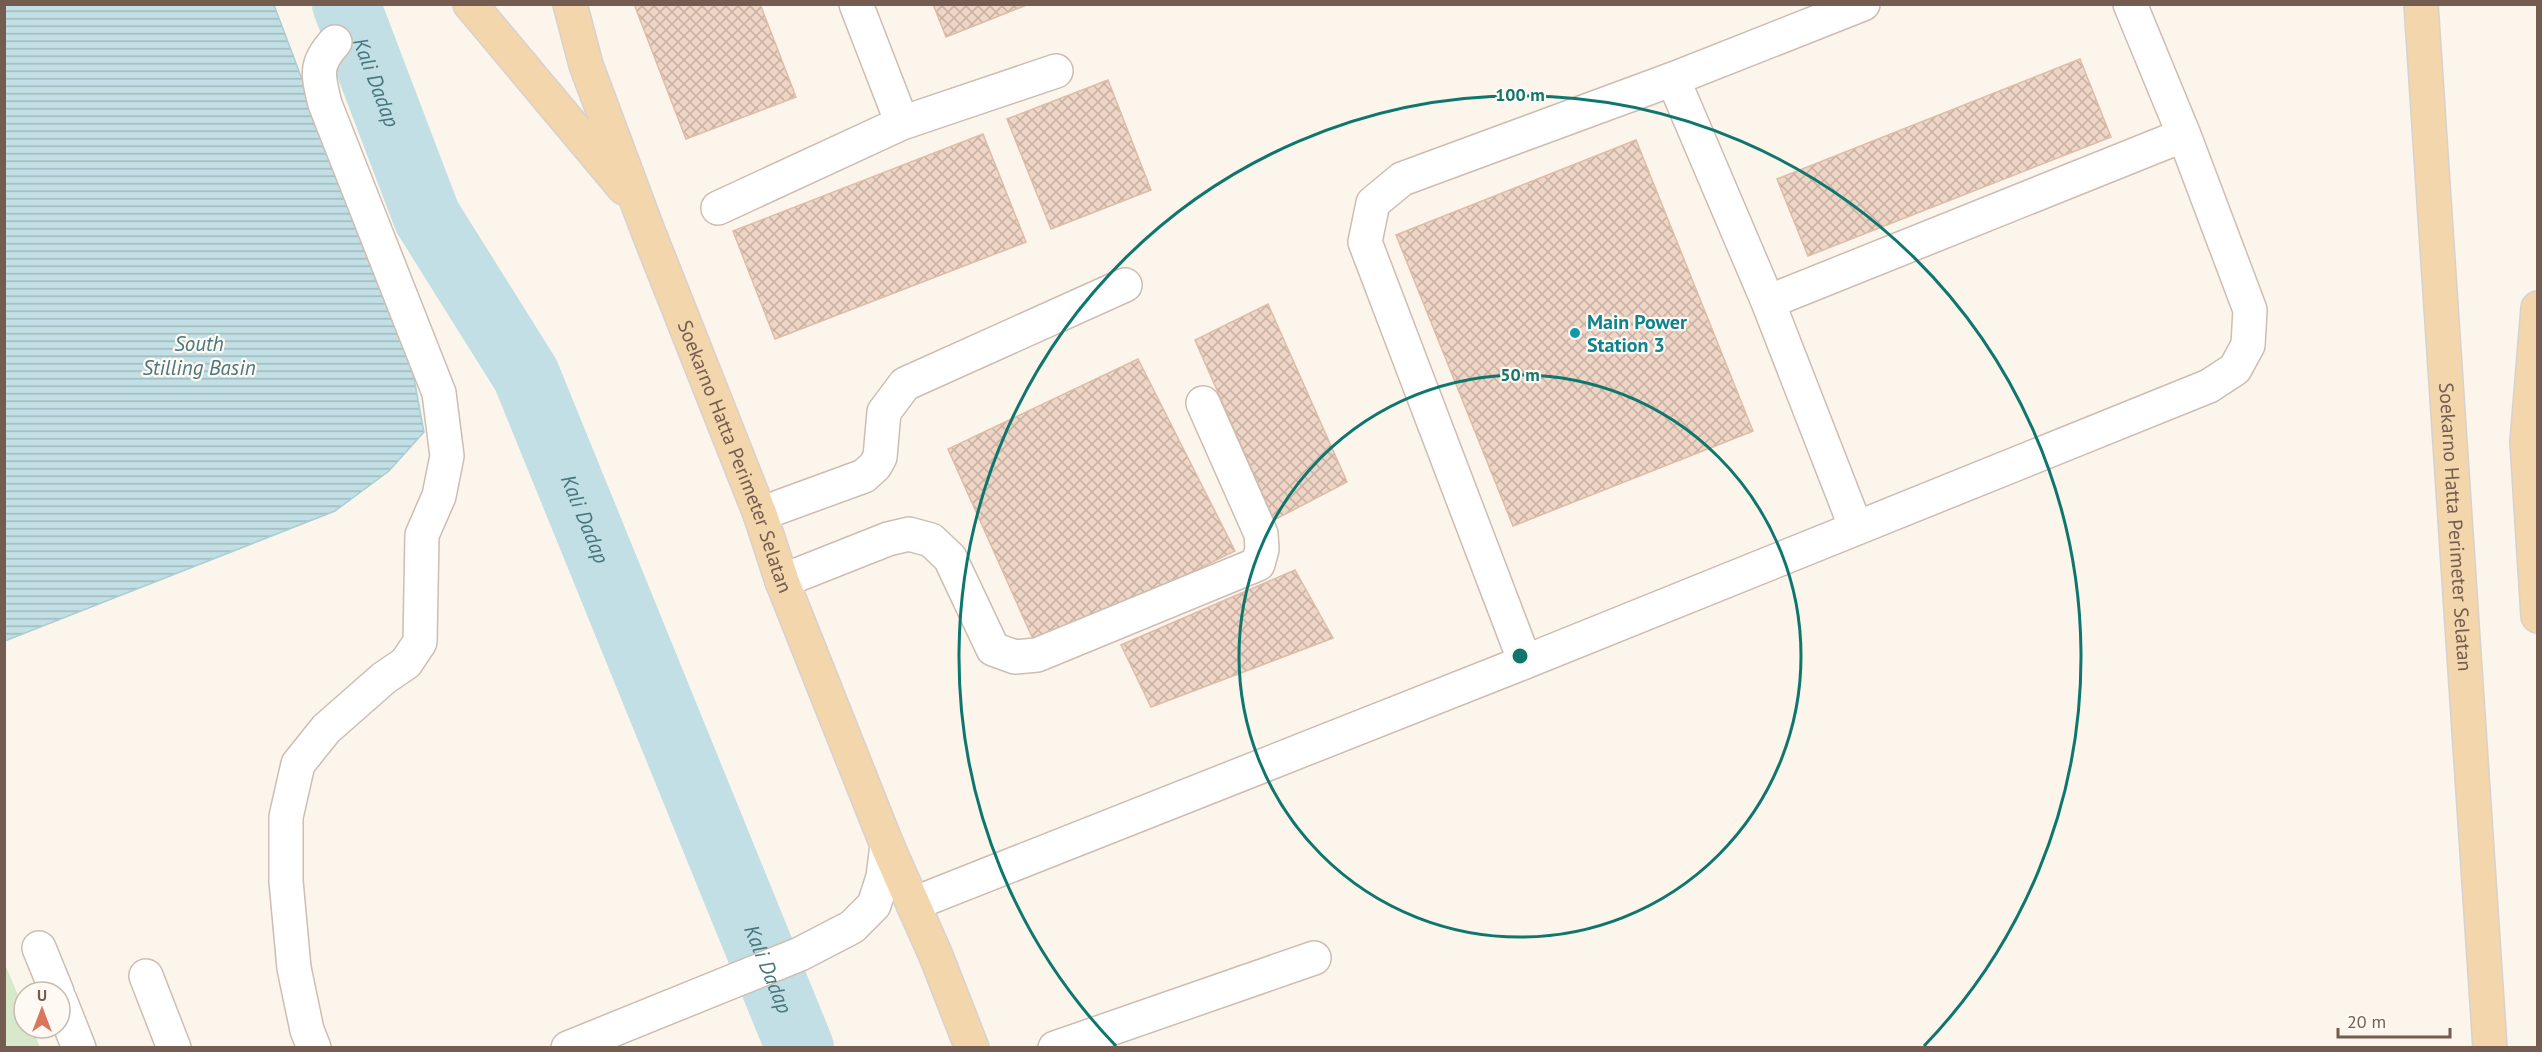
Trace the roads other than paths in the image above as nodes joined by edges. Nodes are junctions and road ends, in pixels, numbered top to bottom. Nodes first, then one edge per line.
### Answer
1 (470, 4) edge
2 (550, 4) edge
3 (570, 4) edge
4 (856, 4) edge
5 (1863, 4) edge
6 (2130, 4) edge
7 (2421, 4) edge
8 (335, 42) dead end
9 (586, 65) junction
10 (1056, 71) dead end
11 (1673, 79) junction
12 (902, 123) junction
13 (2184, 135) junction
14 (639, 205) junction
15 (718, 208) dead end
16 (1125, 285) dead end
17 (1768, 302) junction
18 (2538, 308) edge
19 (1203, 402) dead end
20 (760, 514) junction
21 (1856, 528) junction
22 (782, 581) junction
23 (2538, 616) edge
24 (1526, 662) junction
25 (886, 845) junction
26 (913, 904) junction
27 (39, 948) dead end
28 (1314, 958) dead end
29 (146, 976) dead end
30 (52, 980) edge
31 (72, 1030) edge
32 (79, 1047) edge
33 (174, 1047) edge
34 (314, 1047) edge
35 (568, 1047) edge
36 (972, 1047) edge
37 (1055, 1047) edge
38 (2490, 1047) edge

1 - 14 main road
2 - 9 main road, Soekarno Hatta Perimeter Selatan
3 - 9 main road, Soekarno Hatta Perimeter Selatan
4 - 12 street
5 - 11 street
6 - 13 street
7 - 38 main road, Soekarno Hatta Perimeter Selatan
8 - 34 street
9 - 14 main road, Soekarno Hatta Perimeter Selatan
10 - 12 street
11 - 17 street
11 - 24 street
12 - 15 street
13 - 17 street
13 - 21 street
14 - 20 main road, Soekarno Hatta Perimeter Selatan
16 - 20 street
17 - 21 street
18 - 23 main road
19 - 22 street
20 - 22 main road, Soekarno Hatta Perimeter Selatan
21 - 24 street
22 - 25 main road, Soekarno Hatta Perimeter Selatan
24 - 26 street
25 - 26 main road, Soekarno Hatta Perimeter Selatan
25 - 35 street
26 - 36 main road, Soekarno Hatta Perimeter Selatan
27 - 30 street
28 - 37 street
29 - 33 street
31 - 32 street

